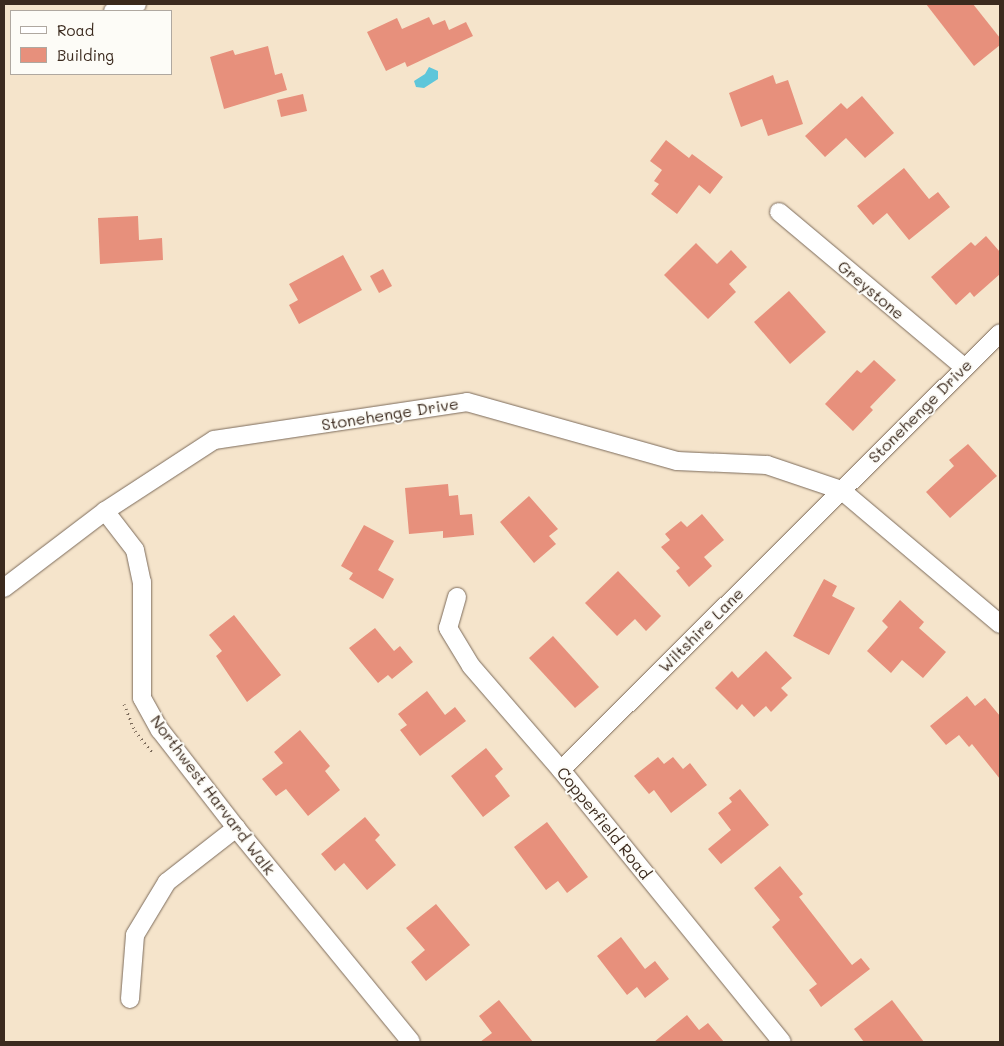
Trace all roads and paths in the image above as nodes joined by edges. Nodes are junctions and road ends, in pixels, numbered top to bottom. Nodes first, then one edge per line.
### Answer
1 (136, 4) edge
2 (116, 10) edge
3 (779, 212) dead end
4 (1000, 333) edge
5 (964, 367) junction
6 (841, 490) junction
7 (105, 511) junction
8 (4, 588) edge
9 (457, 597) dead end
10 (1000, 624) edge
11 (561, 770) junction
12 (236, 828) junction
13 (130, 999) dead end
14 (411, 1042) edge
15 (782, 1042) edge

1 - 2 street
3 - 5 street, Greystone
4 - 5 street, Stonehenge Drive
5 - 6 street, Stonehenge Drive
6 - 7 street, Stonehenge Drive
6 - 10 street, Stonehenge Drive
6 - 11 street, Wiltshire Lane
7 - 8 street, Stonehenge Drive
7 - 12 street, Northwest Harvard Walk
9 - 11 street, Copperfield Road
11 - 15 street, Copperfield Road
12 - 13 street
12 - 14 street, Northwest Harvard Walk

